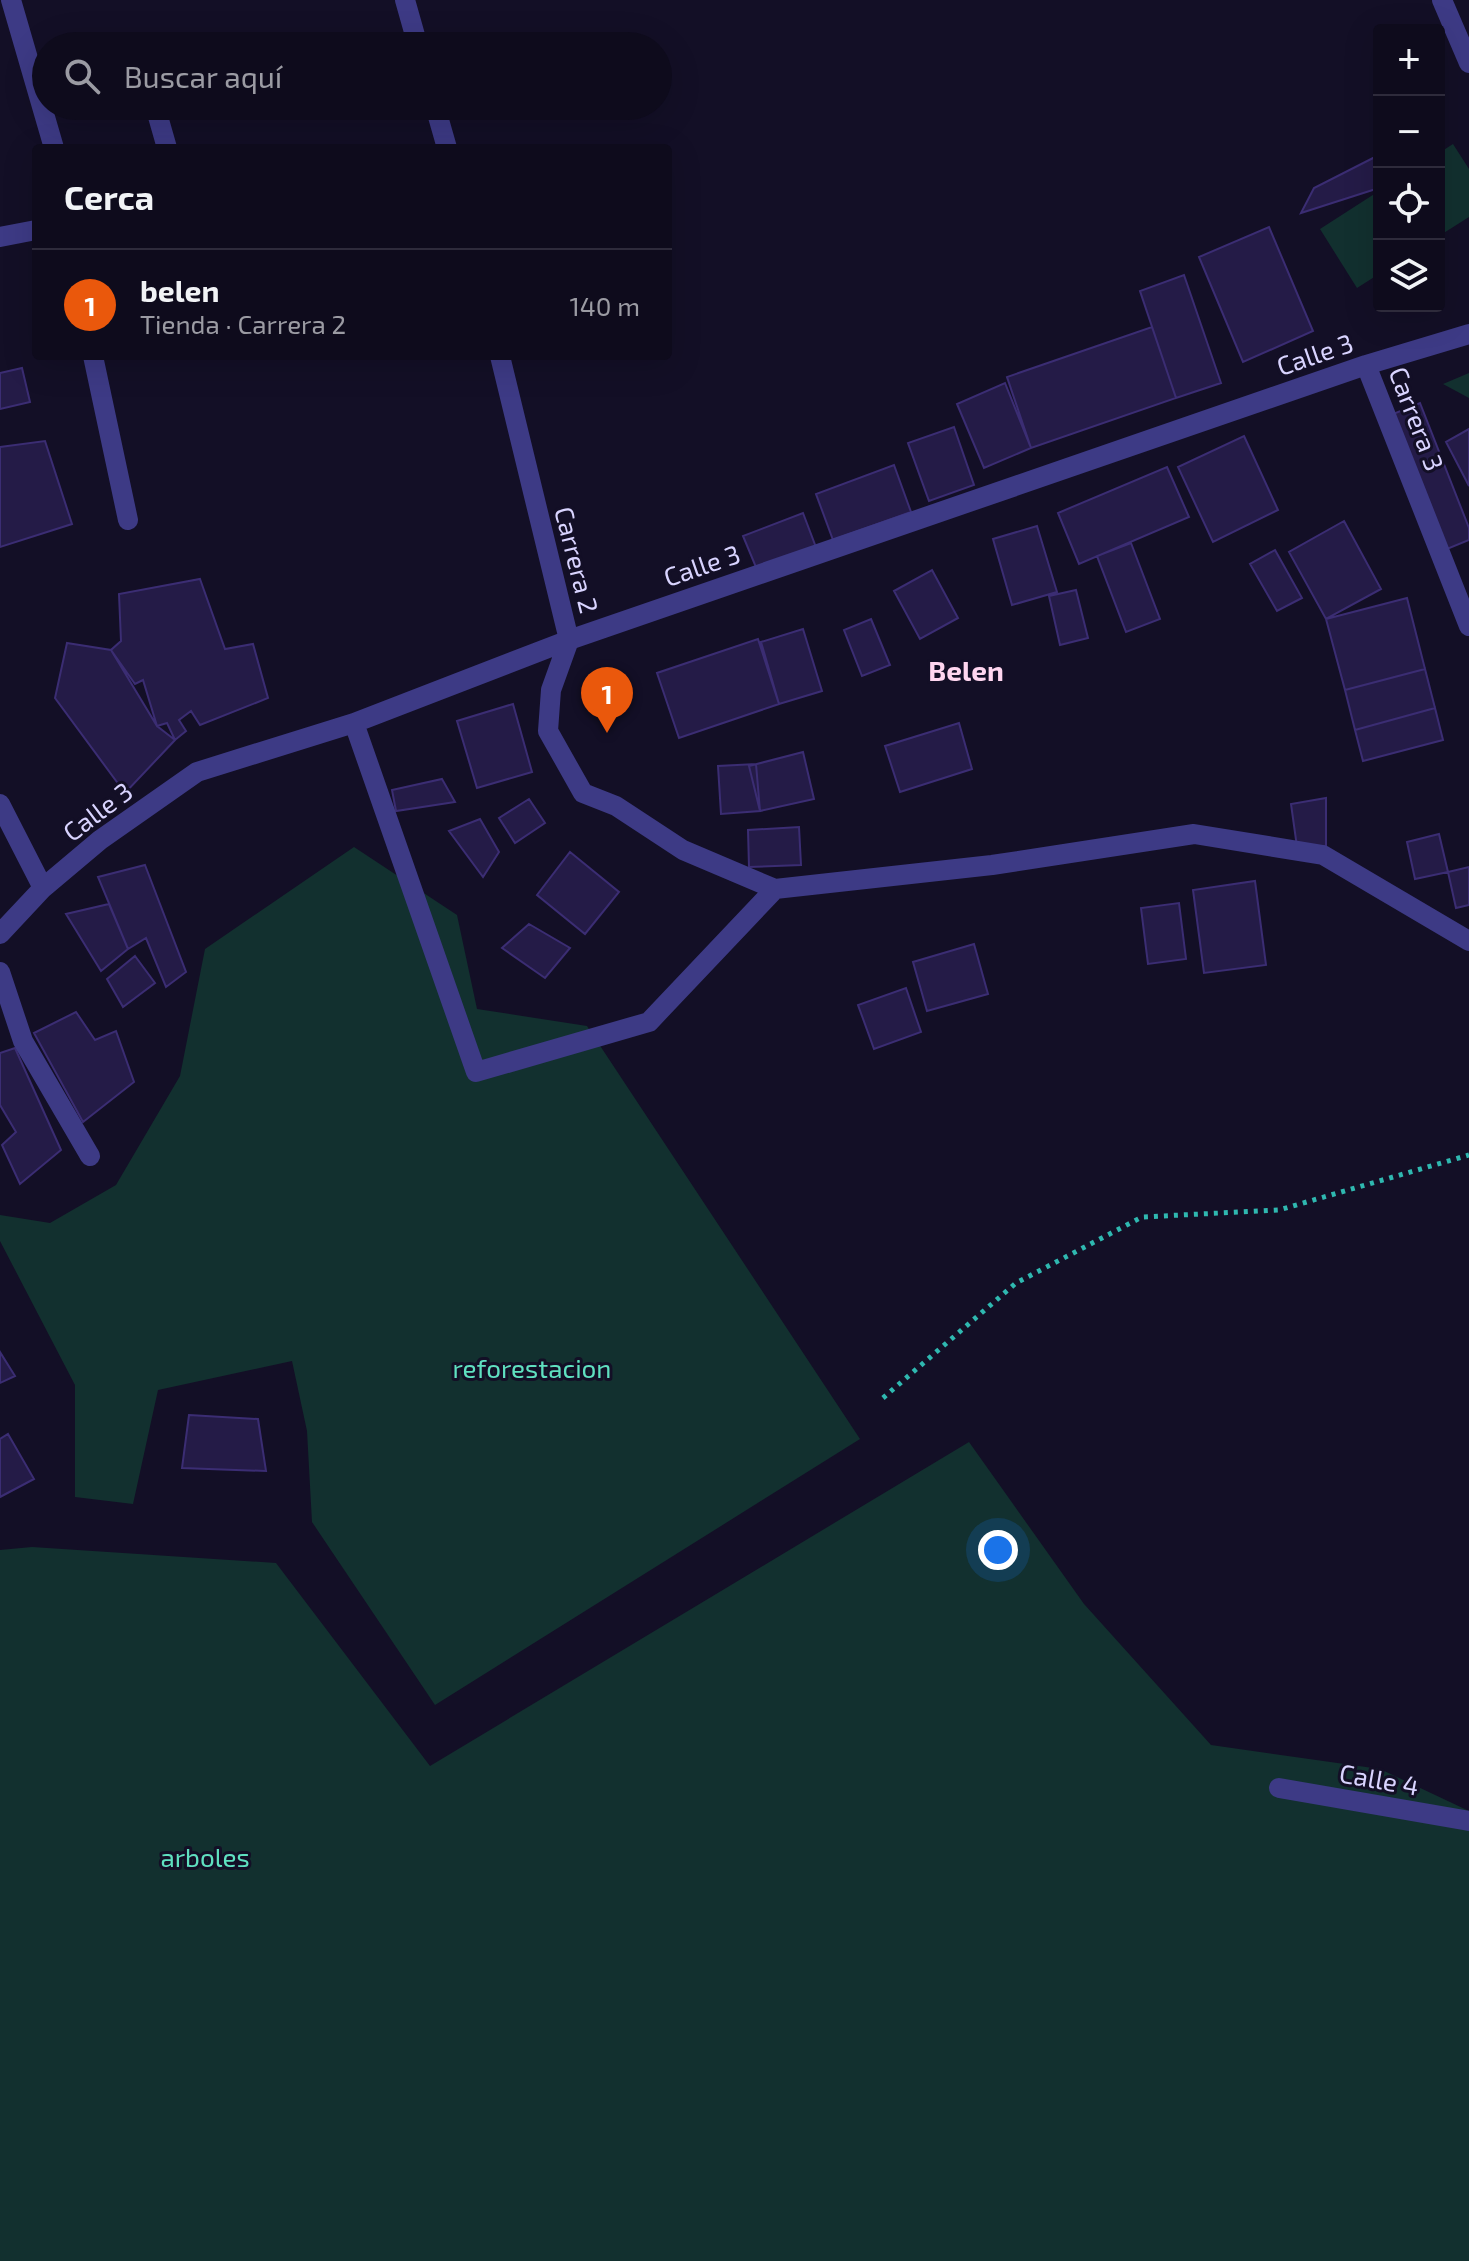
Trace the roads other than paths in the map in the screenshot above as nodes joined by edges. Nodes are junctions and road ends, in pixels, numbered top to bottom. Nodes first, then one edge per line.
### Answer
1 (11, 0) edge
2 (405, 0) edge
3 (1442, 0) edge
4 (414, 32) edge
5 (1469, 63) edge
6 (32, 72) edge
7 (46, 120) edge
8 (159, 120) edge
9 (439, 120) edge
10 (53, 144) edge
11 (166, 144) edge
12 (446, 144) edge
13 (32, 231) edge
14 (0, 237) edge
15 (1469, 334) edge
16 (94, 360) edge
17 (501, 360) edge
18 (1366, 365) junction
19 (128, 520) dead end
20 (1469, 626) edge
21 (569, 640) junction
22 (354, 723) junction
23 (0, 804) edge
24 (43, 888) junction
25 (775, 889) junction
26 (0, 934) edge
27 (1469, 941) edge
28 (0, 972) edge
29 (90, 1156) dead end
30 (1279, 1788) dead end
31 (1469, 1821) edge

1 - 6 street
2 - 4 street
3 - 5 street
7 - 10 street
8 - 11 street
9 - 12 street
13 - 14 street
15 - 18 street, Calle 3
16 - 19 street
17 - 21 street, Carrera 2
18 - 20 street, Carrera 3
18 - 21 street, Calle 3
21 - 22 street, Calle 3
21 - 25 street, Carrera 2
22 - 24 street, Calle 3
22 - 25 street
23 - 24 street
24 - 26 street, Calle 3
25 - 27 street
28 - 29 street
30 - 31 street, Calle 4

